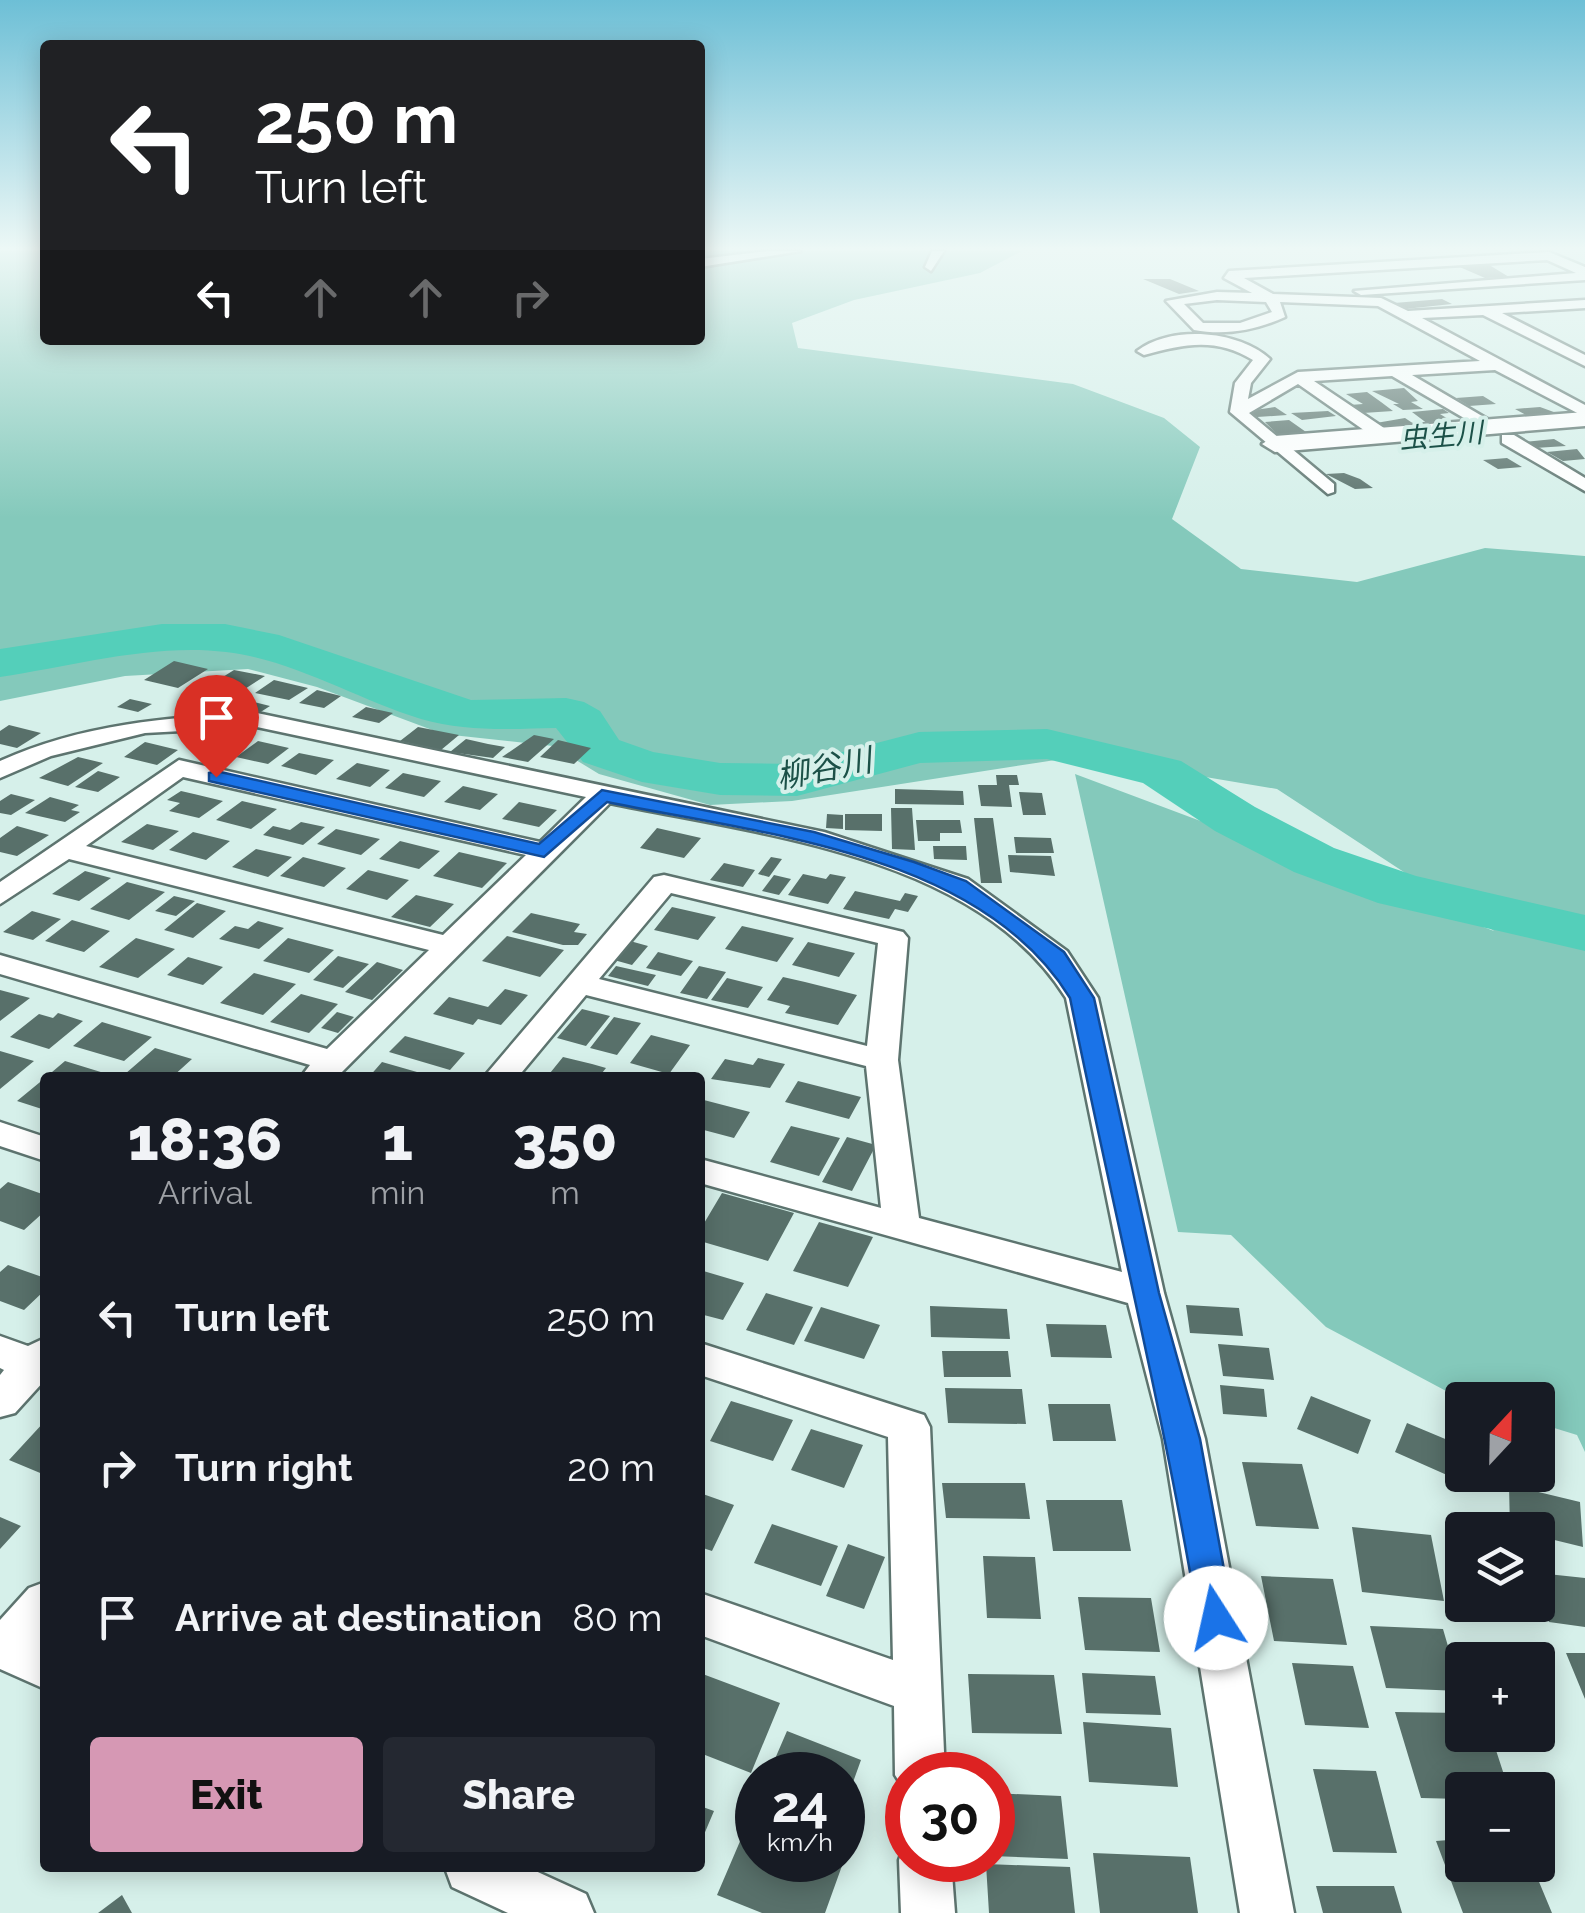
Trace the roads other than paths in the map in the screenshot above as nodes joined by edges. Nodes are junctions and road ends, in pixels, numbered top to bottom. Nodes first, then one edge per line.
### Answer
1 (1169, 340) edge
2 (1203, 340) edge
3 (1453, 340) edge
4 (1544, 340) edge
5 (1144, 351) dead end
6 (1585, 361) edge
7 (1498, 365) junction
8 (1392, 370) junction
9 (1298, 377) junction
10 (1238, 412) junction
11 (1585, 416) edge
12 (1498, 433) junction
13 (1585, 433) edge
14 (1384, 436) junction
15 (1282, 450) junction
16 (1585, 486) edge
17 (1328, 488) dead end
18 (0, 770) edge
19 (602, 796) junction
20 (64, 849) junction
21 (544, 851) junction
22 (0, 894) edge
23 (450, 946) junction
24 (0, 964) edge
25 (580, 984) junction
26 (882, 1060) junction
27 (324, 1069) edge
28 (504, 1072) edge
29 (0, 1134) edge
30 (40, 1147) edge
31 (705, 1172) edge
32 (902, 1229) junction
33 (1145, 1293) junction
34 (26, 1357) edge
35 (705, 1361) edge
36 (0, 1401) edge
37 (40, 1611) edge
38 (705, 1616) edge
39 (17, 1654) edge
40 (915, 1691) junction
41 (919, 1752) edge
42 (479, 1872) edge
43 (926, 1882) edge
44 (567, 1913) edge
45 (928, 1913) edge
46 (1267, 1913) edge

1 - 5 street
2 - 10 street
3 - 7 street
4 - 6 street
7 - 8 street
7 - 11 street
8 - 9 street
8 - 12 street
9 - 10 street
9 - 14 street
10 - 15 street
11 - 12 street
12 - 13 street
12 - 14 street
12 - 15 street
12 - 16 street
14 - 15 street
15 - 17 street
18 - 19 street
19 - 21 street
19 - 33 street
20 - 21 street
20 - 22 street
20 - 23 street
21 - 23 street
23 - 27 street
24 - 27 street
25 - 26 street
25 - 26 street
25 - 28 street
26 - 32 street
29 - 30 street
31 - 32 street
32 - 33 street
33 - 46 street
34 - 36 street
35 - 40 street
37 - 39 street
38 - 40 street
40 - 41 street
42 - 44 street
43 - 45 street

